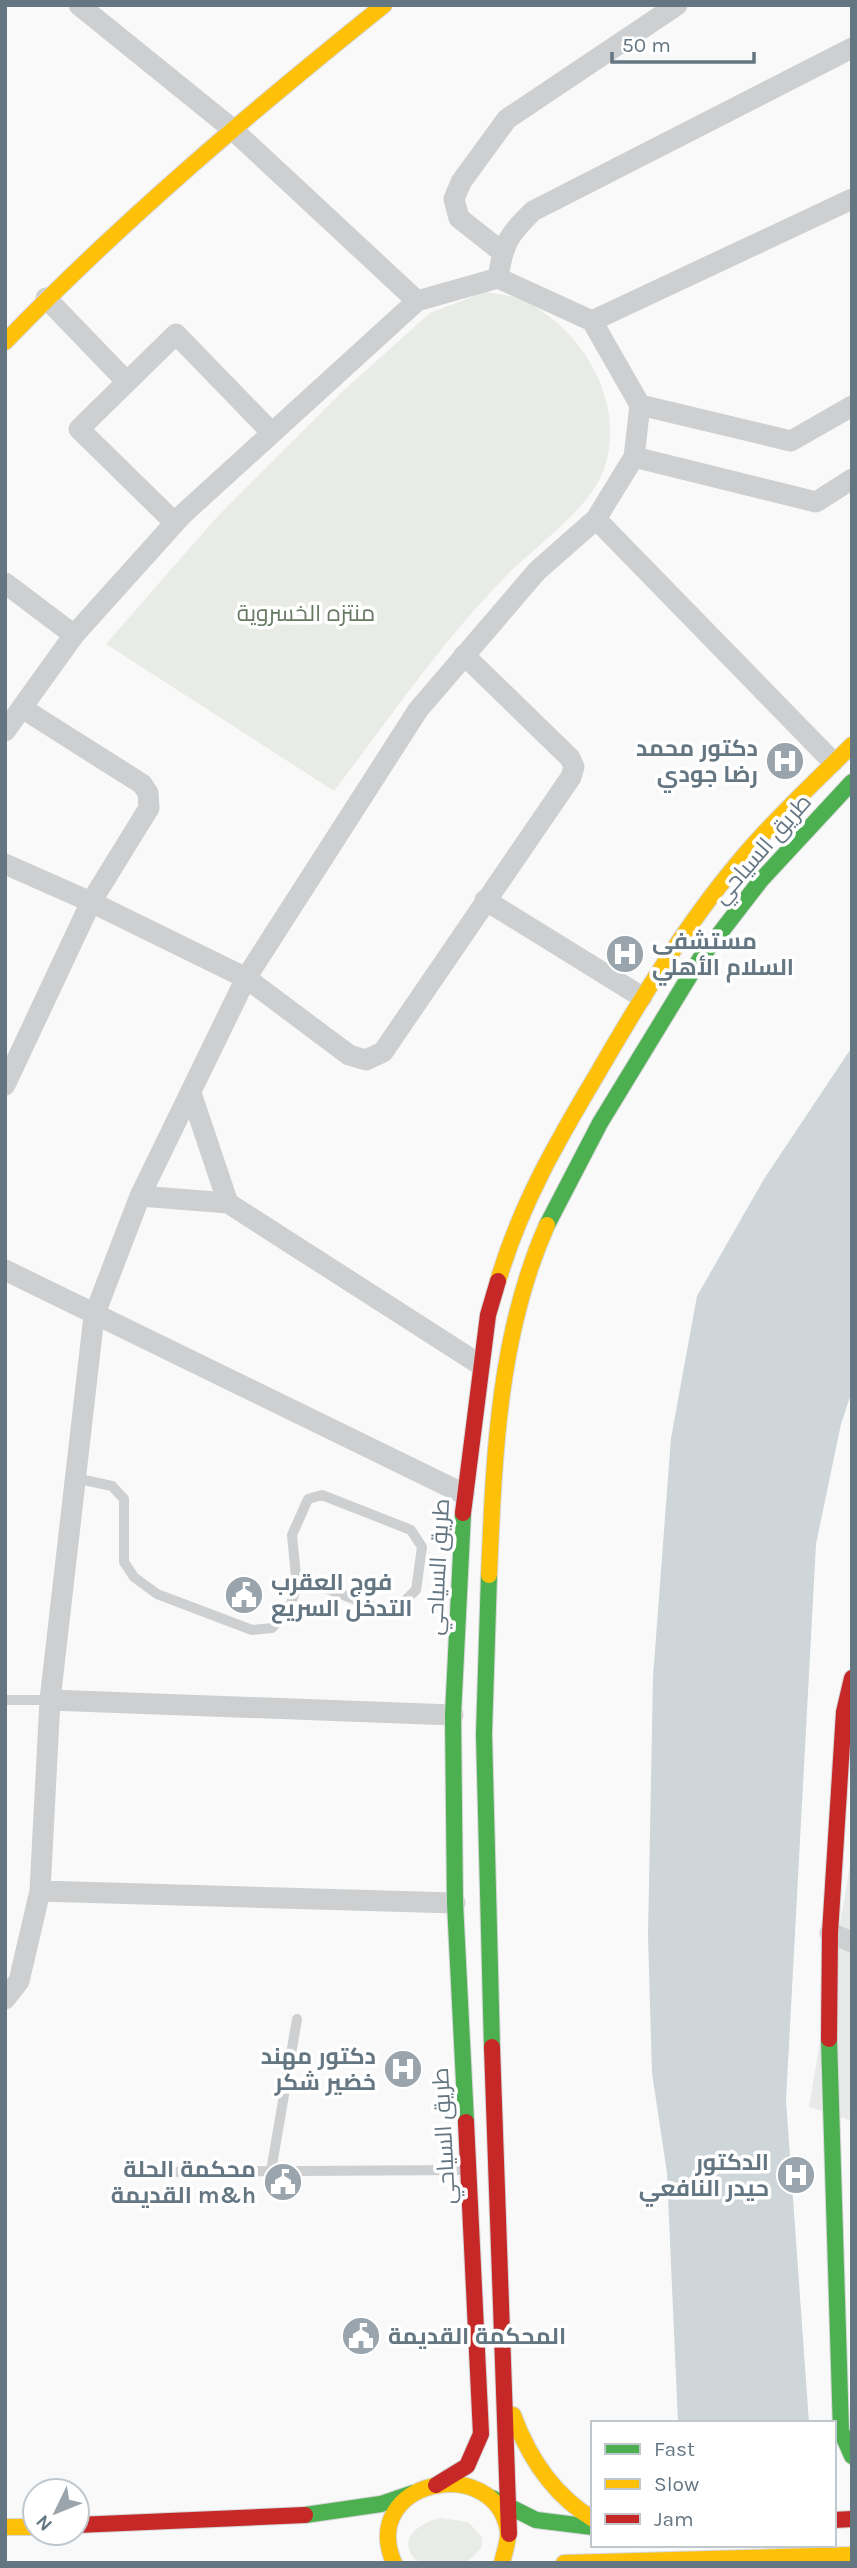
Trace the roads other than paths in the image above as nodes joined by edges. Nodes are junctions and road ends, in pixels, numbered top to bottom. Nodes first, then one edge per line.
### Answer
1 (79, 5) edge
2 (384, 5) edge
3 (677, 5) edge
4 (852, 48) edge
5 (231, 128) junction
6 (852, 199) edge
7 (502, 251) junction
8 (498, 278) junction
9 (46, 298) junction
10 (417, 300) junction
11 (592, 321) junction
12 (5, 342) edge
13 (127, 382) junction
14 (640, 405) junction
15 (852, 406) edge
16 (272, 433) junction
17 (634, 457) junction
18 (852, 479) edge
19 (596, 519) junction
20 (175, 523) junction
21 (5, 583) edge
22 (74, 635) junction
23 (464, 655) junction
24 (22, 708) junction
25 (6, 730) edge
26 (852, 744) edge
27 (833, 762) junction
28 (852, 782) edge
29 (5, 864) edge
30 (485, 901) junction
31 (90, 902) junction
32 (246, 978) junction
33 (642, 998) junction
34 (5, 1085) edge
35 (191, 1093) junction
36 (140, 1196) junction
37 (228, 1203) junction
38 (525, 1206) junction
39 (550, 1219) junction
40 (509, 1244) junction
41 (536, 1255) junction
42 (5, 1270) edge
43 (94, 1316) junction
44 (479, 1364) junction
45 (75, 1478) junction
46 (464, 1494) junction
47 (296, 1577) junction
48 (455, 1670) junction
49 (485, 1671) junction
50 (852, 1678) edge
51 (5, 1700) edge
52 (50, 1700) junction
53 (453, 1715) junction
54 (454, 1790) junction
55 (483, 1794) junction
56 (844, 1807) edge
57 (40, 1891) junction
58 (455, 1903) junction
59 (830, 1933) junction
60 (852, 1942) edge
61 (5, 1999) edge
62 (297, 2019) dead end
63 (829, 2075) junction
64 (846, 2101) dead end
65 (468, 2170) junction
66 (271, 2171) junction
67 (147, 2172) dead end
68 (852, 2214) edge
69 (836, 2303) junction
70 (506, 2387) junction
71 (852, 2456) edge
72 (436, 2485) junction
73 (413, 2493) junction
74 (485, 2493) junction
75 (509, 2509) junction
76 (591, 2518) edge
77 (91, 2524) edge
78 (591, 2526) edge
79 (509, 2534) junction
80 (848, 2557) edge
81 (505, 2559) edge
82 (394, 2563) edge
83 (564, 2563) edge

1 - 5 street
2 - 5 main road
3 - 7 street
4 - 7 street
5 - 9 main road
5 - 10 street
6 - 11 street
7 - 8 street
8 - 10 street
8 - 11 street
9 - 12 main road
9 - 13 street
10 - 16 street
11 - 14 street
13 - 16 street
13 - 20 street
14 - 15 street
14 - 17 street
16 - 20 street
17 - 18 street
17 - 19 street
19 - 23 street
19 - 27 street
20 - 22 street
21 - 22 street
22 - 24 street
23 - 30 street
23 - 32 street
24 - 25 street
24 - 31 street
26 - 27 main road, طريق السياحي
27 - 33 main road, طريق السياحي
28 - 39 main road, طريق السياحي
29 - 31 street
30 - 32 street
30 - 33 street
31 - 32 street
31 - 34 street
32 - 35 street
33 - 38 main road, طريق السياحي
35 - 36 street
35 - 37 street
36 - 37 street
36 - 43 street
37 - 44 street
38 - 39 main road
38 - 40 main road, طريق السياحي
39 - 41 main road, طريق السياحي
40 - 41 main road
40 - 44 main road, طريق السياحي
41 - 49 main road, طريق السياحي
42 - 43 street
43 - 45 street
43 - 46 street
44 - 46 main road, طريق السياحي
45 - 47 lane
45 - 52 street
46 - 48 main road, طريق السياحي
47 - 47 lane
48 - 49 main road
48 - 53 main road, طريق السياحي
49 - 55 main road, طريق السياحي
50 - 56 main road
51 - 52 lane
52 - 53 street
52 - 57 street
53 - 54 main road, طريق السياحي
54 - 55 main road
54 - 58 main road, طريق السياحي
55 - 70 main road, طريق السياحي
56 - 59 main road
57 - 58 street
57 - 61 street
58 - 65 main road, طريق السياحي
59 - 60 street
59 - 63 main road
62 - 66 lane
63 - 64 main road
63 - 69 main road
65 - 66 lane
65 - 72 main road, طريق السياحي
66 - 67 lane
68 - 69 main road
69 - 71 main road
70 - 75 main road, طريق السياحي
70 - 76 main road
72 - 73 main road
72 - 74 main road
73 - 77 main road
73 - 82 main road
74 - 75 main road
74 - 79 main road
75 - 78 main road
75 - 79 main road, طريق السياحي
79 - 81 main road, طريق السياحي
80 - 83 main road

